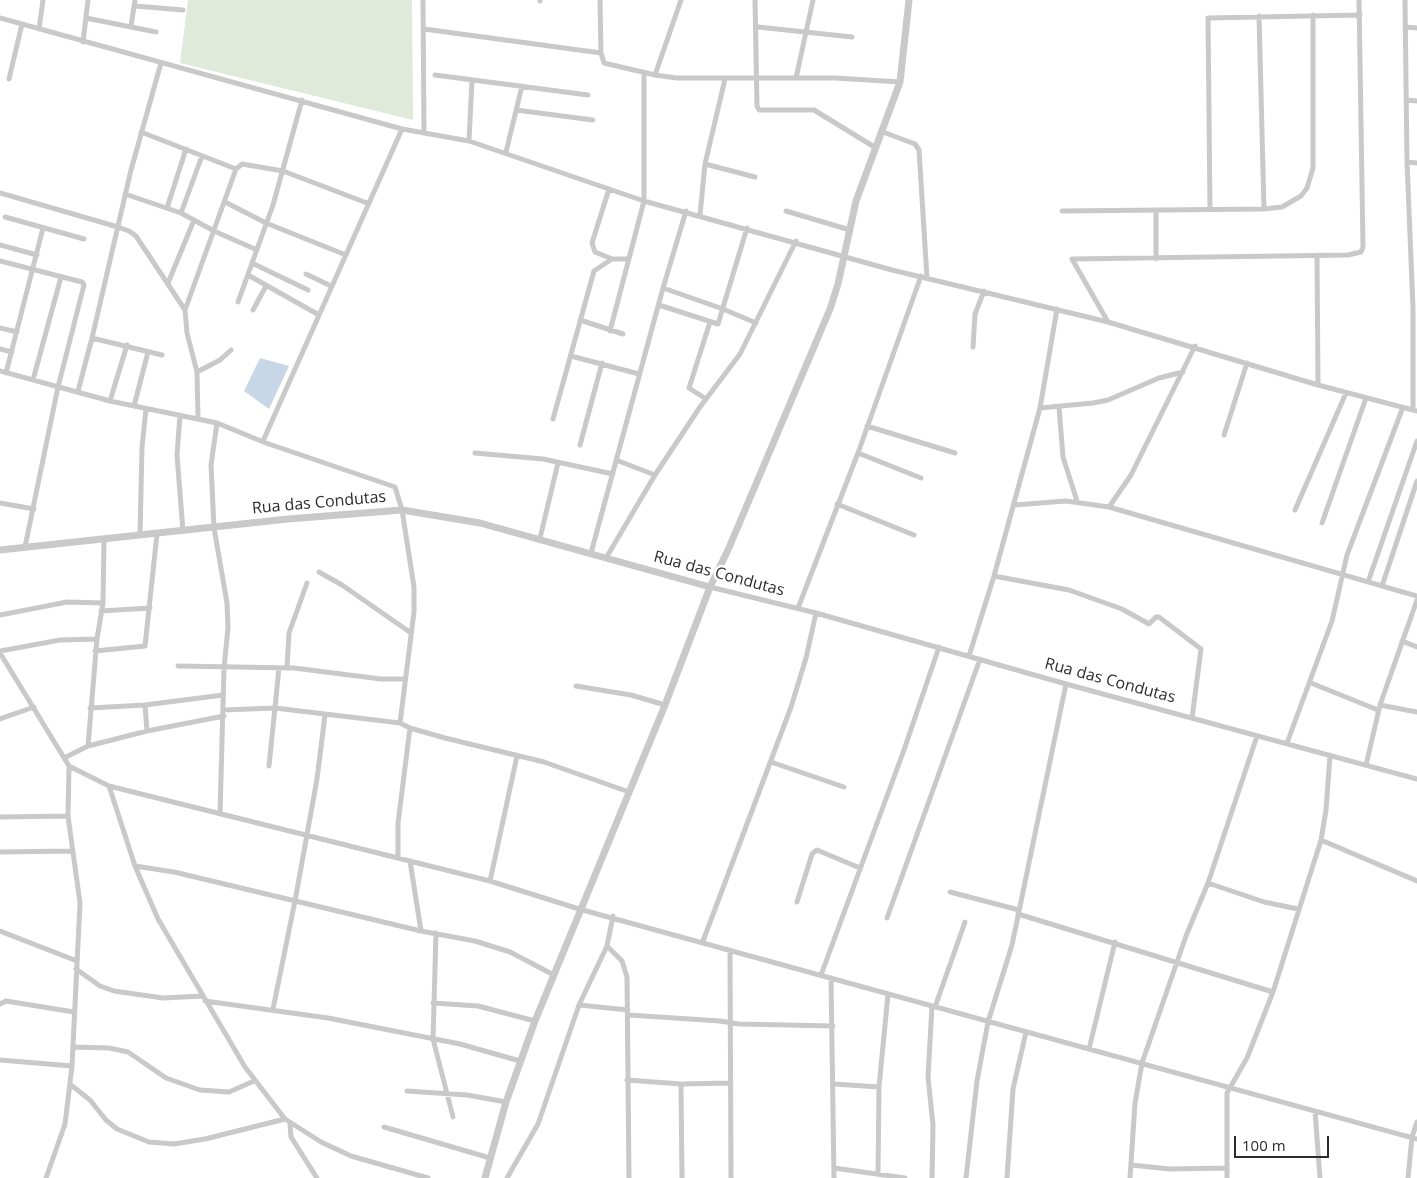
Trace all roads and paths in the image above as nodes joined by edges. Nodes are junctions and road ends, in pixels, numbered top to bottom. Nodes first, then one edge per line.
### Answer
1 (43, 0) edge
2 (88, 0) edge
3 (423, 0) edge
4 (600, 0) edge
5 (681, 0) edge
6 (755, 0) edge
7 (813, 0) edge
8 (910, 0) edge
9 (1360, 0) edge
10 (1405, 0) edge
11 (135, 3) edge
12 (183, 10) dead end
13 (1312, 15) junction
14 (1360, 15) junction
15 (1259, 16) junction
16 (0, 18) edge
17 (86, 18) junction
18 (22, 24) junction
19 (131, 26) junction
20 (758, 27) junction
21 (1405, 27) junction
22 (1417, 28) edge
23 (39, 29) junction
24 (424, 29) junction
25 (807, 30) junction
26 (156, 32) dead end
27 (852, 36) dead end
28 (83, 42) junction
29 (601, 53) junction
30 (161, 63) junction
31 (644, 73) junction
32 (435, 75) dead end
33 (655, 75) junction
34 (796, 78) junction
35 (9, 79) dead end
36 (725, 79) junction
37 (758, 79) junction
38 (472, 80) junction
39 (900, 82) junction
40 (522, 86) junction
41 (588, 95) dead end
42 (302, 100) junction
43 (1406, 100) junction
44 (1417, 100) edge
45 (516, 110) junction
46 (593, 120) dead end
47 (402, 129) junction
48 (141, 132) junction
49 (883, 132) junction
50 (424, 133) junction
51 (469, 140) junction
52 (876, 148) junction
53 (186, 149) junction
54 (506, 152) junction
55 (202, 156) junction
56 (1407, 162) junction
57 (1417, 162) edge
58 (705, 164) junction
59 (236, 169) junction
60 (283, 171) junction
61 (755, 177) dead end
62 (609, 189) junction
63 (0, 193) edge
64 (125, 194) junction
65 (644, 200) junction
66 (225, 202) junction
67 (367, 203) junction
68 (166, 208) junction
69 (1210, 209) junction
70 (1264, 209) junction
71 (1156, 210) junction
72 (786, 211) dead end
73 (1062, 211) dead end
74 (686, 212) junction
75 (181, 213) junction
76 (700, 215) junction
77 (5, 217) dead end
78 (194, 220) junction
79 (266, 223) junction
80 (118, 227) junction
81 (43, 228) junction
82 (747, 228) junction
83 (850, 230) junction
84 (214, 231) junction
85 (84, 239) dead end
86 (796, 241) junction
87 (0, 245) edge
88 (1414, 246) edge
89 (257, 250) junction
90 (37, 255) junction
91 (346, 255) junction
92 (844, 255) junction
93 (1317, 255) junction
94 (1156, 259) junction
95 (612, 260) junction
96 (629, 260) junction
97 (0, 261) edge
98 (252, 263) junction
99 (33, 269) junction
100 (306, 274) dead end
101 (248, 275) junction
102 (61, 276) junction
103 (924, 277) junction
104 (168, 283) junction
105 (266, 286) junction
106 (331, 286) junction
107 (663, 288) junction
108 (308, 290) dead end
109 (984, 291) junction
110 (238, 302) dead end
111 (659, 304) junction
112 (723, 309) junction
113 (1057, 309) junction
114 (1415, 309) edge
115 (185, 310) junction
116 (254, 310) dead end
117 (319, 315) junction
118 (580, 320) junction
119 (710, 322) junction
120 (1108, 322) junction
121 (756, 323) junction
122 (0, 328) edge
123 (610, 331) junction
124 (17, 332) junction
125 (623, 334) dead end
126 (92, 338) junction
127 (1415, 344) edge
128 (127, 345) junction
129 (1195, 346) junction
130 (973, 347) dead end
131 (0, 349) edge
132 (231, 350) dead end
133 (12, 352) junction
134 (148, 352) junction
135 (162, 355) dead end
136 (571, 356) junction
137 (1247, 363) junction
138 (602, 364) junction
139 (0, 371) edge
140 (197, 372) junction
141 (1183, 372) junction
142 (6, 373) junction
143 (639, 374) junction
144 (33, 380) junction
145 (1318, 385) junction
146 (58, 387) junction
147 (78, 391) junction
148 (1346, 393) junction
149 (1366, 398) junction
150 (706, 399) junction
151 (110, 401) junction
152 (134, 406) junction
153 (1059, 407) junction
154 (1403, 407) junction
155 (1040, 408) junction
156 (146, 409) junction
157 (1415, 411) edge
158 (180, 415) junction
159 (198, 418) junction
160 (553, 419) dead end
161 (216, 423) junction
162 (867, 426) junction
163 (1224, 434) dead end
164 (263, 441) junction
165 (1417, 441) edge
166 (580, 445) dead end
167 (475, 452) dead end
168 (858, 453) junction
169 (955, 454) dead end
170 (616, 460) junction
171 (558, 463) junction
172 (612, 474) junction
173 (655, 475) junction
174 (921, 478) dead end
175 (1417, 482) edge
176 (1077, 502) junction
177 (0, 503) edge
178 (837, 504) junction
179 (1014, 505) junction
180 (1109, 507) junction
181 (34, 509) junction
182 (402, 510) junction
183 (1296, 510) dead end
184 (1322, 523) dead end
185 (214, 528) junction
186 (184, 531) junction
187 (157, 534) junction
188 (140, 535) junction
189 (914, 535) dead end
190 (540, 538) junction
191 (104, 539) junction
192 (25, 547) junction
193 (0, 550) edge
194 (591, 553) junction
195 (606, 558) junction
196 (319, 572) dead end
197 (994, 576) junction
198 (1343, 576) junction
199 (1368, 582) junction
200 (306, 583) dead end
201 (1382, 586) junction
202 (710, 587) junction
203 (1417, 596) edge
204 (1417, 600) edge
205 (103, 603) junction
206 (150, 608) junction
207 (798, 608) junction
208 (101, 611) junction
209 (816, 613) junction
210 (0, 615) edge
211 (411, 633) junction
212 (96, 639) junction
213 (1402, 641) junction
214 (939, 647) junction
215 (1417, 647) edge
216 (96, 651) junction
217 (0, 652) edge
218 (969, 656) junction
219 (980, 659) junction
220 (178, 666) dead end
221 (287, 667) junction
222 (224, 668) junction
223 (279, 668) junction
224 (404, 679) junction
225 (1311, 683) junction
226 (1066, 684) junction
227 (576, 686) dead end
228 (223, 695) junction
229 (145, 705) junction
230 (666, 705) junction
231 (34, 707) junction
232 (90, 708) junction
233 (274, 708) junction
234 (1379, 708) junction
235 (1417, 712) edge
236 (224, 713) junction
237 (325, 715) junction
238 (1192, 718) junction
239 (0, 719) edge
240 (400, 723) junction
241 (410, 728) junction
242 (147, 731) junction
243 (1257, 736) junction
244 (1287, 743) junction
245 (88, 746) junction
246 (1330, 755) junction
247 (517, 756) junction
248 (64, 758) junction
249 (771, 762) junction
250 (1366, 765) junction
251 (70, 766) junction
252 (269, 766) dead end
253 (1417, 779) edge
254 (109, 786) junction
255 (844, 787) dead end
256 (629, 792) junction
257 (220, 814) junction
258 (68, 816) junction
259 (0, 817) edge
260 (306, 835) junction
261 (1321, 840) junction
262 (71, 851) junction
263 (0, 852) edge
264 (398, 857) junction
265 (410, 860) junction
266 (135, 866) junction
267 (860, 868) junction
268 (490, 881) junction
269 (1417, 881) edge
270 (1208, 882) junction
271 (950, 892) dead end
272 (295, 901) junction
273 (797, 902) dead end
274 (580, 909) junction
275 (1298, 909) junction
276 (1018, 912) junction
277 (613, 916) junction
278 (887, 918) dead end
279 (965, 922) dead end
280 (0, 931) edge
281 (421, 931) junction
282 (436, 934) junction
283 (704, 941) junction
284 (1115, 942) junction
285 (608, 946) junction
286 (730, 950) junction
287 (77, 961) junction
288 (1178, 961) junction
289 (76, 969) junction
290 (554, 975) junction
291 (821, 975) junction
292 (831, 978) junction
293 (1274, 992) junction
294 (888, 994) junction
295 (204, 998) junction
296 (433, 1003) junction
297 (0, 1004) edge
298 (579, 1005) junction
299 (933, 1006) junction
300 (273, 1009) junction
301 (74, 1012) junction
302 (628, 1012) junction
303 (535, 1020) junction
304 (988, 1022) junction
305 (730, 1023) junction
306 (833, 1026) junction
307 (1026, 1032) junction
308 (433, 1039) junction
309 (73, 1046) junction
310 (1089, 1049) junction
311 (0, 1060) edge
312 (520, 1061) junction
313 (1142, 1063) junction
314 (72, 1066) junction
315 (627, 1080) junction
316 (254, 1081) junction
317 (730, 1083) junction
318 (681, 1084) junction
319 (834, 1084) junction
320 (71, 1086) junction
321 (879, 1087) junction
322 (1230, 1087) junction
323 (407, 1091) dead end
324 (447, 1094) junction
325 (506, 1102) junction
326 (1315, 1111) junction
327 (453, 1117) dead end
328 (285, 1120) junction
329 (1417, 1122) edge
330 (290, 1124) junction
331 (384, 1127) dead end
332 (1414, 1138) edge
333 (490, 1158) junction
334 (1131, 1165) junction
335 (834, 1168) junction
336 (1227, 1168) junction
337 (881, 1175) edge
338 (46, 1178) edge
339 (317, 1178) edge
340 (428, 1178) edge
341 (485, 1178) edge
342 (508, 1178) edge
343 (629, 1178) edge
344 (682, 1178) edge
345 (731, 1178) edge
346 (834, 1178) edge
347 (905, 1178) edge
348 (932, 1178) edge
349 (966, 1178) edge
350 (1007, 1178) edge
351 (1130, 1178) edge
352 (1228, 1178) edge
353 (1320, 1178) edge
354 (1408, 1178) edge

1 - 23 street
2 - 17 street
3 - 24 street
4 - 29 street
5 - 33 street
6 - 20 street
7 - 25 street
8 - 39 street
9 - 14 street
10 - 21 street
11 - 12 street
11 - 19 street
13 - 14 street
13 - 15 street
13 - 70 street
14 - 93 street
15 - 69 street
15 - 70 street
16 - 18 street
17 - 19 street
17 - 28 street
18 - 23 street
18 - 35 street
19 - 26 street
20 - 25 street
20 - 37 street
21 - 22 street
21 - 43 street
23 - 28 street
24 - 29 street
24 - 50 street
25 - 27 street
25 - 34 street
28 - 30 street
29 - 31 street
30 - 42 street
30 - 48 street
31 - 33 street
31 - 65 street
32 - 38 street
33 - 36 street
34 - 37 street
34 - 39 street
36 - 37 street
36 - 58 street
37 - 52 street
38 - 40 street
38 - 51 street
39 - 49 street
40 - 41 street
40 - 45 street
42 - 47 street
42 - 60 street
43 - 44 street
43 - 56 street
45 - 46 street
45 - 54 street
47 - 50 street
47 - 67 street
48 - 53 street
48 - 64 street
49 - 52 street
49 - 103 street
50 - 51 street
51 - 54 street
52 - 83 street
53 - 55 street
53 - 68 street
54 - 62 street
55 - 59 street
55 - 75 street
56 - 57 street
56 - 88 street
58 - 61 street
58 - 76 street
59 - 60 street
59 - 66 street
60 - 67 street
60 - 79 street
62 - 65 street
62 - 95 street
63 - 80 street
64 - 68 street
64 - 80 street
65 - 74 street
65 - 96 street
66 - 79 street
66 - 84 street
67 - 91 street
68 - 75 street
69 - 70 street
69 - 71 street
71 - 73 street
71 - 94 street
72 - 83 street
74 - 76 street
74 - 107 street
75 - 78 street
76 - 82 street
77 - 81 street
78 - 84 street
78 - 104 street
79 - 89 street
79 - 91 street
80 - 104 street
80 - 126 street
81 - 85 street
81 - 90 street
82 - 86 street
82 - 112 street
83 - 92 street
84 - 89 street
84 - 115 street
86 - 92 street
86 - 121 street
87 - 90 street
88 - 114 street
89 - 98 street
90 - 99 street
91 - 106 street
92 - 103 street
92 - 202 street
93 - 94 street
93 - 145 street
94 - 120 street
95 - 96 street
95 - 118 street
96 - 123 street
97 - 99 street
98 - 101 street
98 - 108 street
99 - 102 street
99 - 124 street
100 - 106 street
101 - 105 street
101 - 110 street
102 - 144 street
102 - 146 street
103 - 109 street
103 - 162 street
104 - 115 street
105 - 116 street
105 - 117 street
106 - 117 street
107 - 111 street
107 - 112 street
109 - 113 street
109 - 130 street
111 - 119 street
111 - 143 street
112 - 119 street
112 - 121 street
113 - 120 street
113 - 155 street
114 - 127 street
115 - 140 street
117 - 164 street
118 - 123 street
118 - 136 street
119 - 150 street
120 - 129 street
121 - 150 street
122 - 124 street
123 - 125 street
124 - 133 street
126 - 128 street
126 - 147 street
127 - 157 street
128 - 134 street
128 - 151 street
129 - 137 street
129 - 141 street
131 - 133 street
132 - 140 street
133 - 142 street
134 - 135 street
134 - 152 street
136 - 138 street
136 - 160 street
137 - 145 street
137 - 163 street
138 - 143 street
138 - 166 street
139 - 142 street
140 - 159 street
141 - 153 street
141 - 180 street
142 - 144 street
143 - 170 street
144 - 146 street
145 - 148 street
146 - 147 street
146 - 181 street
147 - 151 street
148 - 149 street
148 - 183 street
149 - 154 street
149 - 184 street
150 - 173 street
151 - 152 street
152 - 156 street
153 - 155 street
153 - 176 street
154 - 157 street
154 - 198 street
155 - 179 street
156 - 158 street
156 - 188 street
158 - 159 street
158 - 186 street
159 - 161 street
161 - 164 street
161 - 185 street
162 - 168 street
162 - 169 street
164 - 182 street
165 - 199 street
167 - 171 street
168 - 174 street
168 - 178 street
170 - 172 street
170 - 173 street
171 - 172 street
171 - 190 street
172 - 194 street
173 - 195 street
175 - 201 street
176 - 179 street
176 - 180 street
177 - 181 street
178 - 189 street
178 - 207 street
179 - 197 street
180 - 198 street
181 - 192 street
182 - 185 street, Rua das Condutas
182 - 190 street, Rua das Condutas
182 - 211 street
185 - 186 street, Rua das Condutas
185 - 222 street
186 - 187 street, Rua das Condutas
187 - 188 street, Rua das Condutas
187 - 206 street
188 - 191 street, Rua das Condutas
190 - 194 street, Rua das Condutas
191 - 192 street, Rua das Condutas
191 - 205 street
192 - 193 street, Rua das Condutas
194 - 195 street, Rua das Condutas
195 - 202 street, Rua das Condutas
196 - 211 street
197 - 218 street
197 - 238 street
198 - 199 street
198 - 225 street
199 - 201 street
200 - 221 street
201 - 203 street
202 - 207 street, Rua das Condutas
202 - 230 street
204 - 213 street
205 - 208 street
205 - 210 street
206 - 208 street
206 - 216 street
207 - 209 street, Rua das Condutas
208 - 212 street
209 - 214 street, Rua das Condutas
209 - 249 street
211 - 224 street
212 - 216 street
212 - 217 street
213 - 215 street
213 - 234 street
214 - 218 street, Rua das Condutas
214 - 267 street
216 - 232 street
217 - 231 street
218 - 219 street, Rua das Condutas
219 - 226 street, Rua das Condutas
219 - 278 street
220 - 222 street
221 - 223 street
221 - 224 street
222 - 223 street
222 - 228 street
223 - 233 street
224 - 240 street
225 - 234 street
225 - 244 street
226 - 238 street, Rua das Condutas
226 - 276 street
227 - 230 street
228 - 229 street
228 - 236 street
229 - 232 street
229 - 242 street
230 - 256 street
231 - 239 street
231 - 248 street
232 - 245 street
233 - 236 street
233 - 237 street
233 - 252 street
234 - 235 street
234 - 250 street
236 - 242 street
236 - 257 street
237 - 240 street
237 - 260 street
238 - 243 street, Rua das Condutas
240 - 241 street
241 - 247 street
241 - 264 street
242 - 245 street
243 - 244 street, Rua das Condutas
243 - 270 street
244 - 246 street, Rua das Condutas
245 - 248 street
246 - 250 street, Rua das Condutas
246 - 261 street
247 - 256 street
247 - 268 street
248 - 251 street
249 - 255 street
249 - 283 street
250 - 253 street, Rua das Condutas
251 - 254 street
251 - 258 street
254 - 257 street
254 - 266 street
256 - 274 street
257 - 260 street
258 - 259 street
258 - 262 street
260 - 264 street
260 - 272 street
261 - 269 street
261 - 275 street
262 - 263 street
262 - 287 street
264 - 265 street
265 - 268 street
265 - 281 street
266 - 272 street
266 - 295 street
267 - 273 street
267 - 291 street
268 - 274 street
270 - 275 street
270 - 288 street
271 - 276 street
272 - 281 street
272 - 300 street
274 - 277 street
274 - 290 street
275 - 293 street
276 - 284 street
276 - 304 street
277 - 283 street
277 - 285 street
279 - 299 street
280 - 287 street
281 - 282 street
282 - 290 street
282 - 296 street
283 - 286 street
284 - 288 street
284 - 310 street
285 - 298 street
285 - 302 street
286 - 291 street
286 - 305 street
287 - 289 street
288 - 293 street
288 - 313 street
289 - 295 street
289 - 301 street
290 - 303 street
291 - 292 street
292 - 294 street
292 - 306 street
293 - 322 street
294 - 299 street
294 - 321 street
295 - 300 street
295 - 316 street
296 - 303 street
296 - 308 street
297 - 301 street
298 - 302 street
298 - 342 street
299 - 304 street
299 - 348 street
300 - 308 street
301 - 309 street
302 - 305 street
302 - 315 street
303 - 312 street
304 - 307 street
304 - 349 street
305 - 306 street
305 - 317 street
306 - 319 street
307 - 310 street
307 - 350 street
308 - 312 street
308 - 324 street
309 - 314 street
309 - 316 street
310 - 313 street
311 - 314 street
312 - 325 street
313 - 322 street
313 - 334 street
314 - 320 street
315 - 318 street
315 - 343 street
316 - 328 street
317 - 318 street
317 - 345 street
318 - 344 street
319 - 321 street
319 - 335 street
320 - 328 street
320 - 338 street
321 - 337 street
322 - 326 street
322 - 336 street
323 - 324 street
324 - 325 street
324 - 327 street
325 - 333 street
326 - 332 street
326 - 353 street
328 - 330 street
329 - 332 street
330 - 339 street
330 - 340 street
331 - 333 street
332 - 354 street
333 - 341 street
334 - 336 street
334 - 351 street
335 - 337 street
335 - 346 street
336 - 352 street
337 - 347 street

